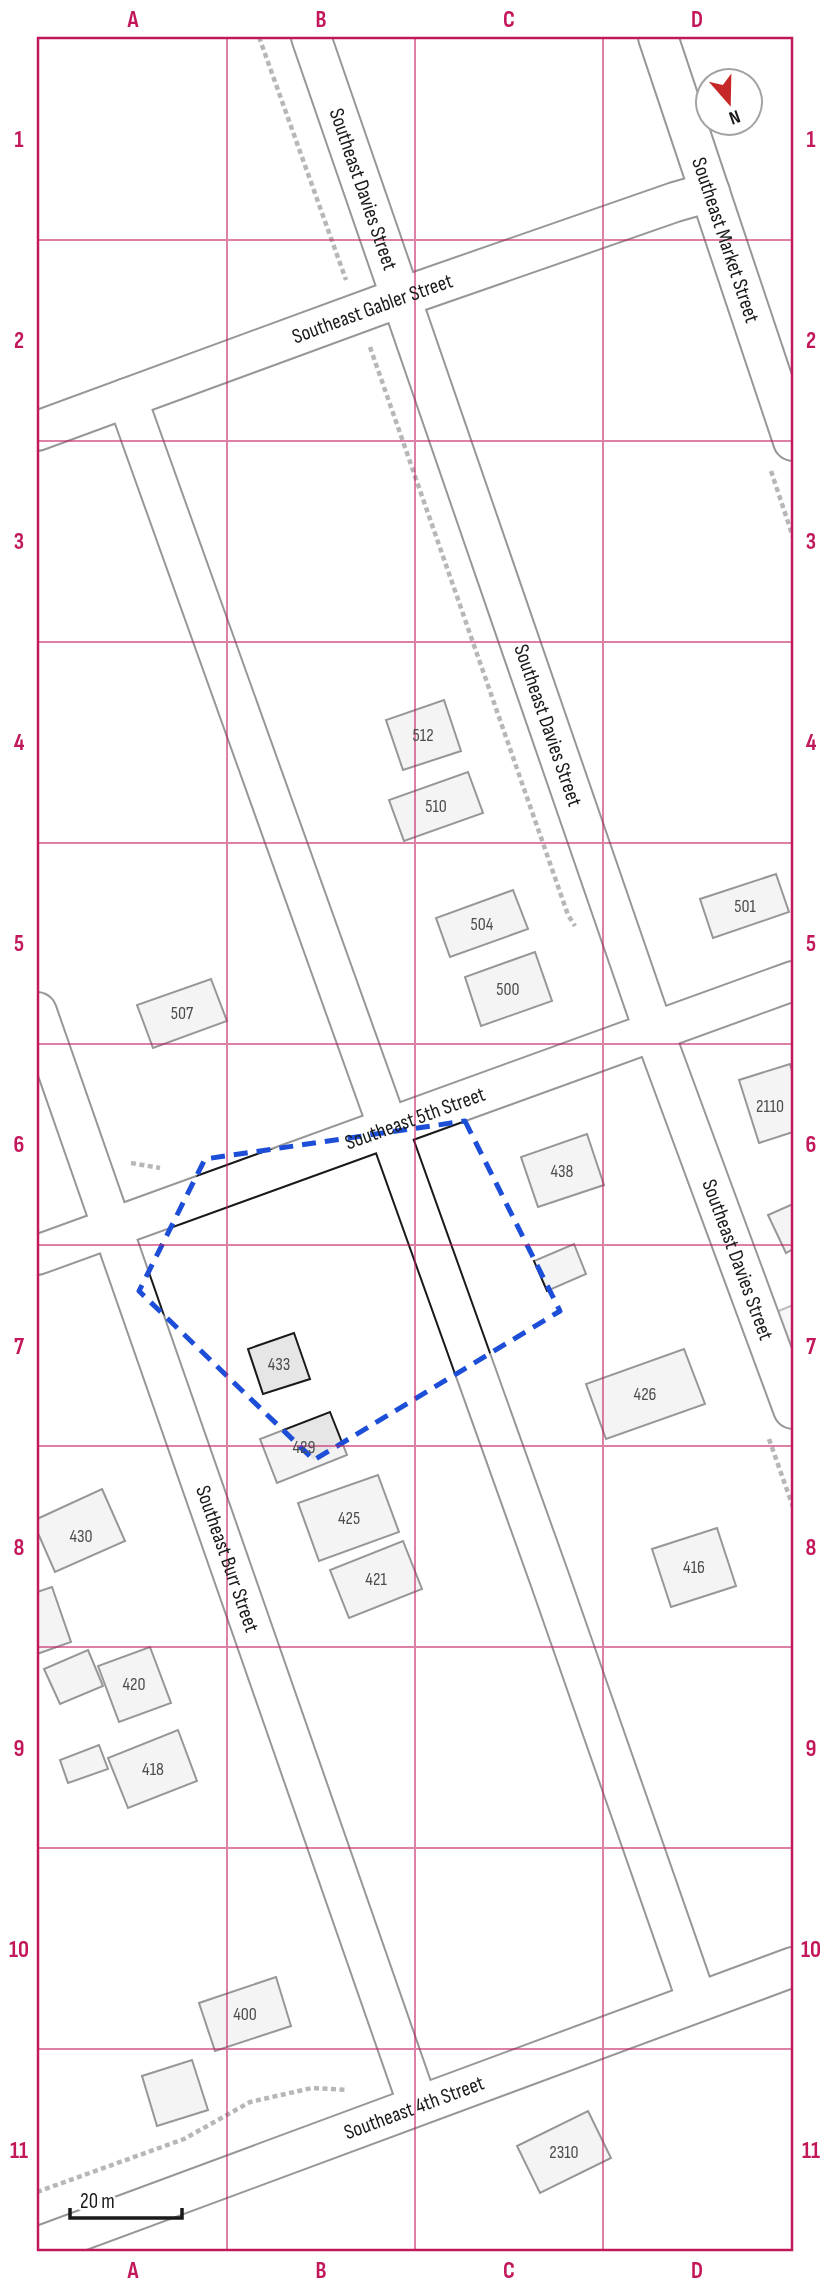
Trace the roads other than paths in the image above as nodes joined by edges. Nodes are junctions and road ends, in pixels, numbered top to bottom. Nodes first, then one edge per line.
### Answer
1 (311, 37) edge
2 (658, 37) edge
3 (710, 192) junction
4 (402, 297) junction
5 (127, 398) junction
6 (37, 431) edge
7 (793, 441) edge
8 (793, 981) edge
9 (37, 1012) edge
10 (654, 1032) junction
11 (387, 1128) junction
12 (112, 1228) junction
13 (37, 1255) edge
14 (793, 1409) edge
15 (793, 1966) edge
16 (697, 2001) junction
17 (418, 2105) junction
18 (37, 2246) edge

1 - 4 street, Southeast Davies Street
2 - 3 street, Southeast Market Street
3 - 4 street, Southeast Gabler Street
3 - 7 street, Southeast Market Street
4 - 5 street, Southeast Gabler Street
4 - 10 street, Southeast Davies Street
5 - 6 street, Southeast Gabler Street
5 - 11 street
8 - 10 street, Southeast 5th Street
9 - 12 street, Southeast Burr Street
10 - 11 street, Southeast 5th Street
10 - 14 street, Southeast Davies Street
11 - 12 street, Southeast 5th Street
11 - 16 street
12 - 13 street, Southeast 5th Street
12 - 17 street, Southeast Burr Street
15 - 16 street, Southeast 4th Street
16 - 17 street, Southeast 4th Street
17 - 18 street, Southeast 4th Street

